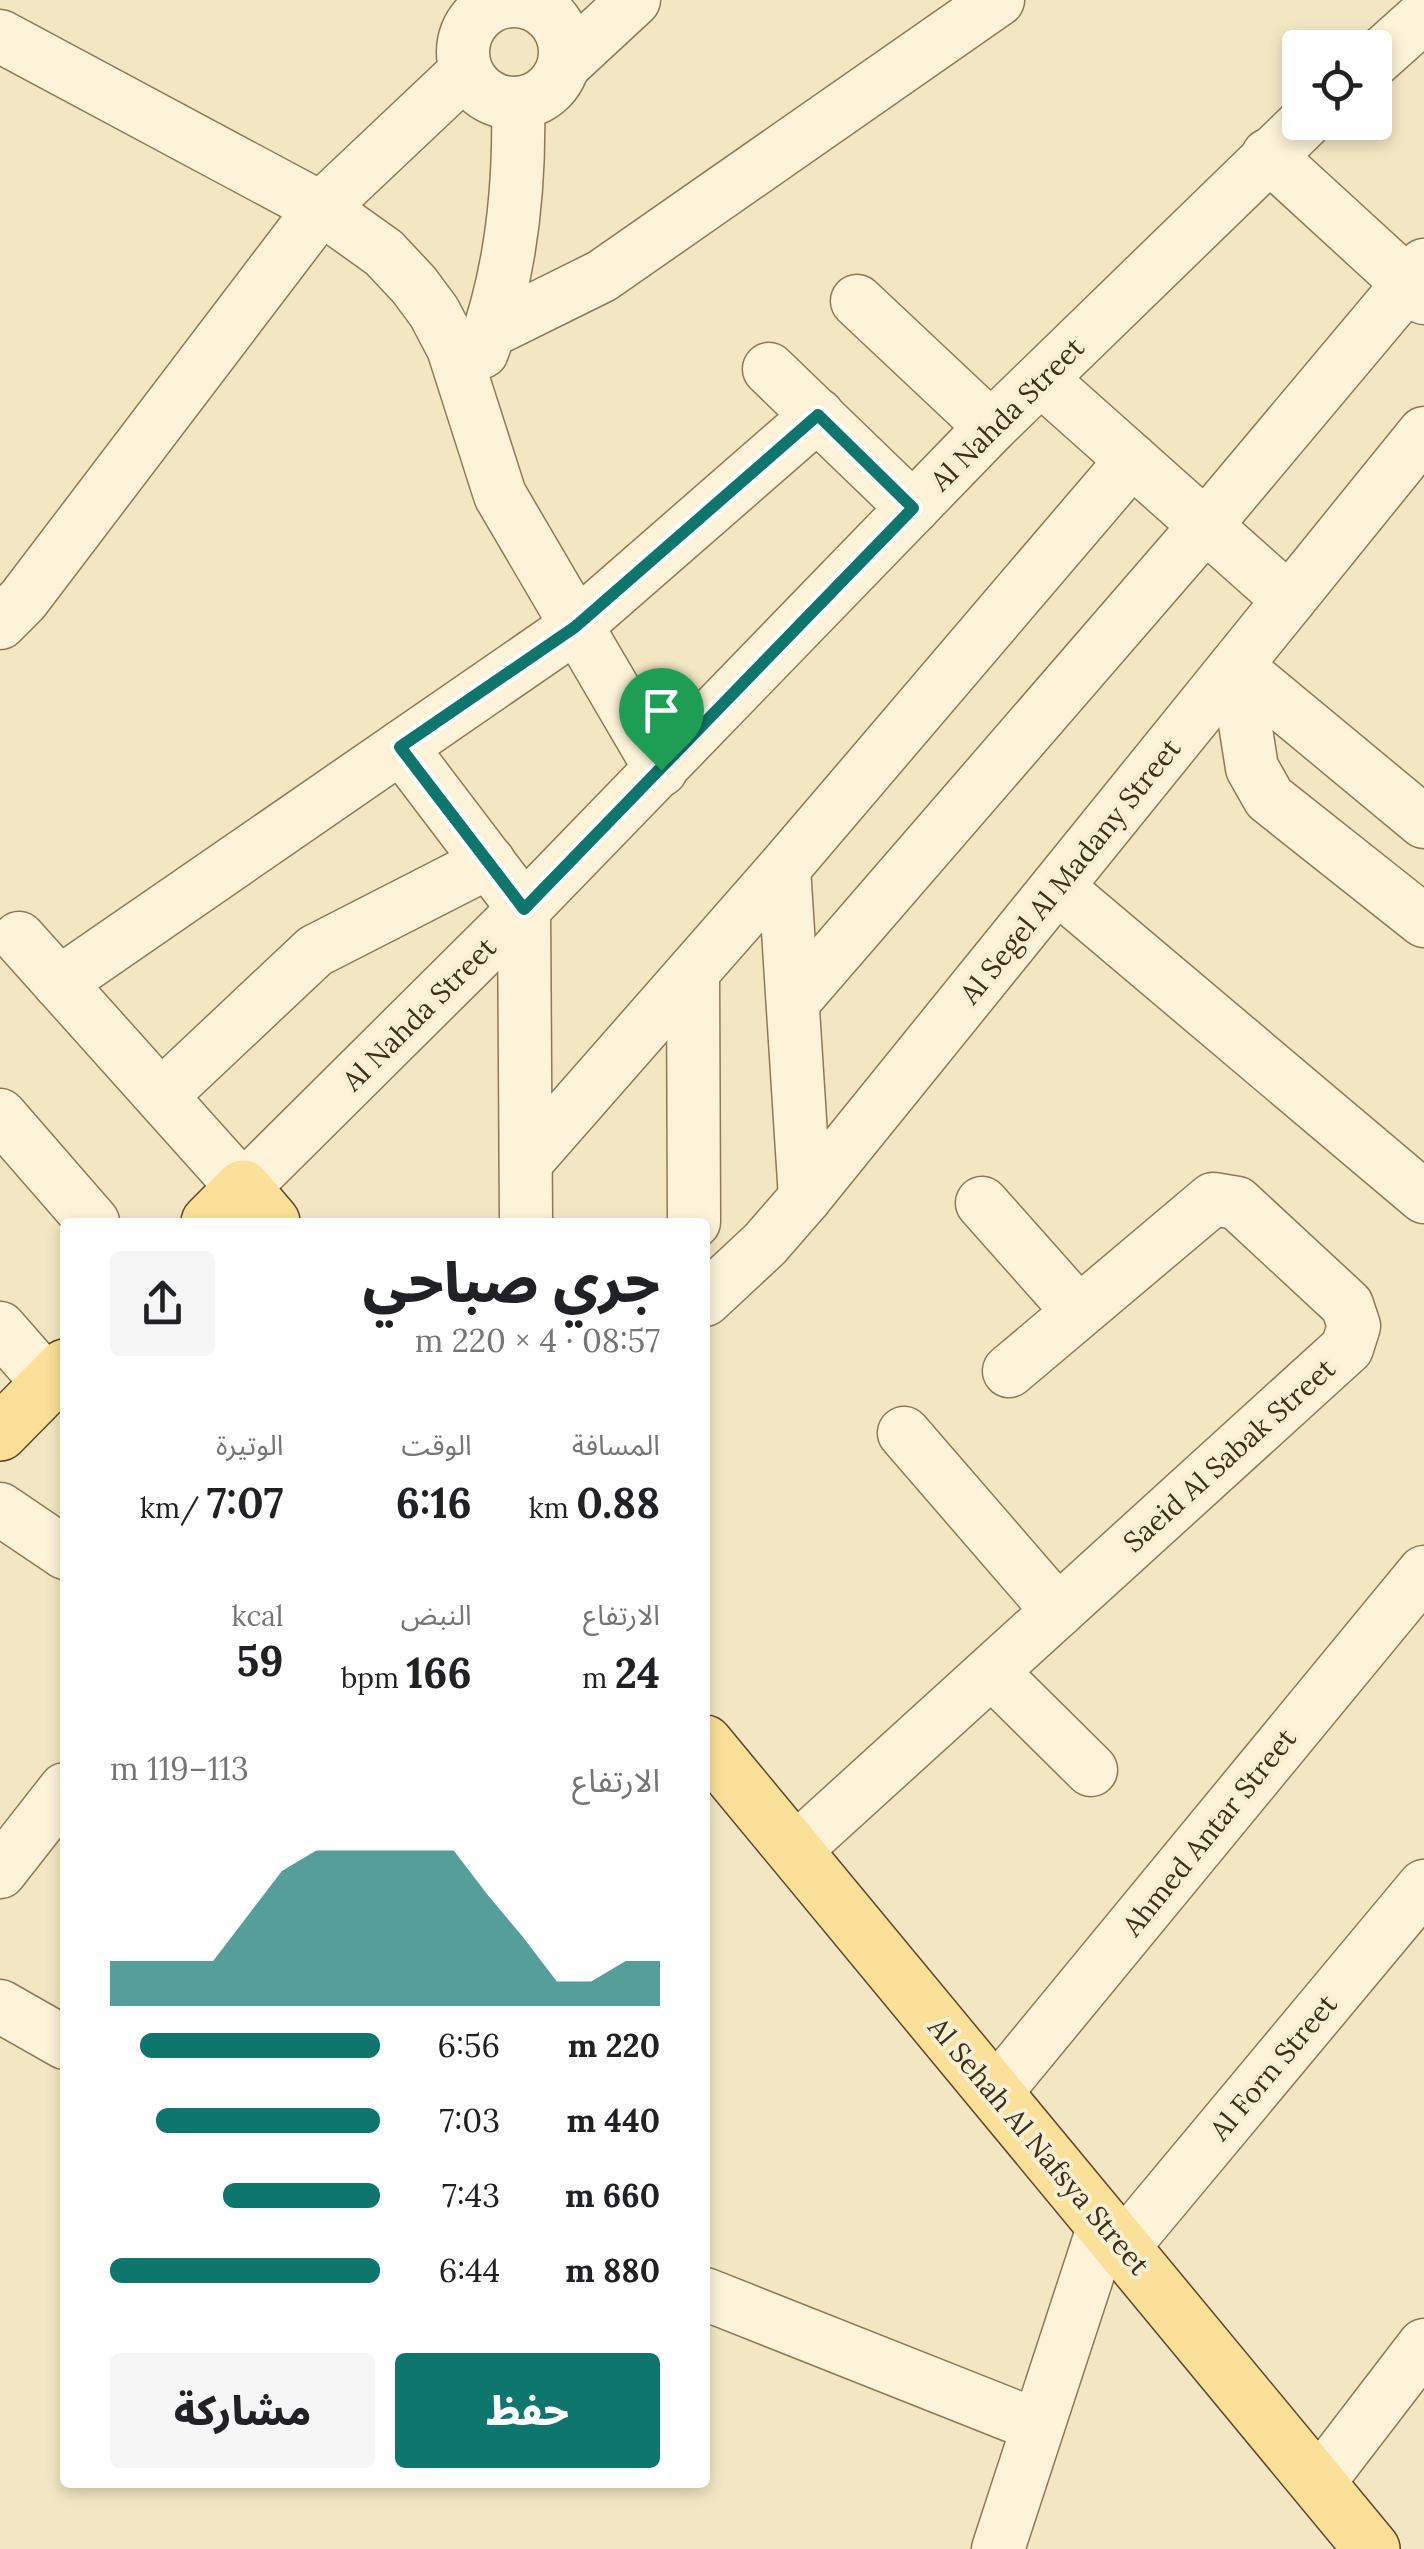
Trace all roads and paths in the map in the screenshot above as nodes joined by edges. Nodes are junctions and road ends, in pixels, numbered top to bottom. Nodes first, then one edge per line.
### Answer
1 (634, 0) edge
2 (998, 0) edge
3 (518, 3) edge
4 (1424, 16) edge
5 (0, 36) edge
6 (1392, 45) edge
7 (564, 64) junction
8 (466, 71) junction
9 (518, 104) junction
10 (1285, 140) edge
11 (1287, 140) edge
12 (322, 208) junction
13 (1419, 282) edge
14 (856, 301) dead end
15 (489, 332) junction
16 (769, 370) dead end
17 (1042, 380) junction
18 (467, 390) junction
19 (818, 415) junction
20 (991, 428) junction
21 (1424, 434) edge
22 (1132, 460) junction
23 (913, 508) junction
24 (1206, 526) junction
25 (1289, 600) junction
26 (0, 623) edge
27 (575, 627) junction
28 (1236, 666) junction
29 (400, 747) junction
30 (661, 770) junction
31 (1416, 799) edge
32 (488, 862) junction
33 (784, 868) junction
34 (1057, 887) junction
35 (524, 909) junction
36 (1424, 921) edge
37 (18, 938) dead end
38 (692, 972) junction
39 (58, 983) junction
40 (792, 1002) junction
41 (161, 1096) junction
42 (0, 1114) edge
43 (526, 1162) junction
44 (805, 1198) junction
45 (1424, 1198) edge
46 (982, 1202) dead end
47 (241, 1211) edge
48 (90, 1218) edge
49 (526, 1218) edge
50 (694, 1218) edge
51 (710, 1295) edge
52 (1078, 1311) junction
53 (0, 1328) edge
54 (1009, 1371) dead end
55 (57, 1376) edge
56 (904, 1432) dead end
57 (0, 1433) edge
58 (0, 1509) edge
59 (60, 1550) edge
60 (1424, 1572) edge
61 (1058, 1611) junction
62 (992, 1672) junction
63 (710, 1759) edge
64 (1091, 1770) dead end
65 (60, 1794) edge
66 (794, 1851) junction
67 (0, 1872) edge
68 (1424, 1886) edge
69 (0, 2006) edge
70 (60, 2041) edge
71 (995, 2093) junction
72 (1114, 2236) junction
73 (710, 2296) edge
74 (1424, 2345) edge
75 (1038, 2426) junction
76 (1319, 2482) junction
77 (998, 2549) edge
78 (1372, 2549) edge

1 - 7 street
2 - 15 street
3 - 7 street
3 - 8 street
4 - 6 street
5 - 12 street
7 - 9 street
8 - 9 street
8 - 12 street
9 - 15 street
10 - 17 street, Al Nahda Street
11 - 13 street
12 - 18 street
12 - 26 street
13 - 24 street
14 - 20 street
15 - 18 street
16 - 19 street
17 - 20 street, Al Nahda Street
17 - 22 street
18 - 27 street
19 - 23 street
19 - 27 street
20 - 23 street, Al Nahda Street
21 - 25 street, Al Segel Al Madany Street
22 - 24 street
22 - 33 street
23 - 30 street, Al Nahda Street
24 - 25 street
24 - 40 street
25 - 28 street, Al Segel Al Madany Street
27 - 29 street
27 - 30 street
28 - 31 street
28 - 34 street, Al Segel Al Madany Street
28 - 36 street
29 - 32 street
29 - 39 street
30 - 35 street, Al Nahda Street
32 - 35 street
32 - 41 street
33 - 38 street
33 - 40 street
34 - 44 street, Al Segel Al Madany Street
34 - 45 street
35 - 43 street
35 - 47 street, Al Nahda Street
37 - 39 street
38 - 43 street
38 - 50 street
39 - 41 street
40 - 44 street
41 - 47 street
42 - 48 street
43 - 49 street
44 - 51 street, Al Segel Al Madany Street
46 - 52 street
52 - 54 street, Saeid Al Sabak Street
52 - 61 street, Saeid Al Sabak Street
53 - 55 street
55 - 57 main road
56 - 61 street
58 - 59 street
60 - 71 street, Ahmed Antar Street
61 - 62 street, Saeid Al Sabak Street
62 - 64 street
62 - 66 street, Saeid Al Sabak Street
63 - 66 main road, Al Sehah Al Nafsya Street
65 - 67 street
66 - 71 main road, Al Sehah Al Nafsya Street
68 - 72 street, Al Forn Street
69 - 70 street
71 - 72 main road, Al Sehah Al Nafsya Street
72 - 75 street
72 - 76 main road, Al Sehah Al Nafsya Street
73 - 75 street
74 - 76 street
75 - 77 street
76 - 78 main road, Al Sehah Al Nafsya Street

